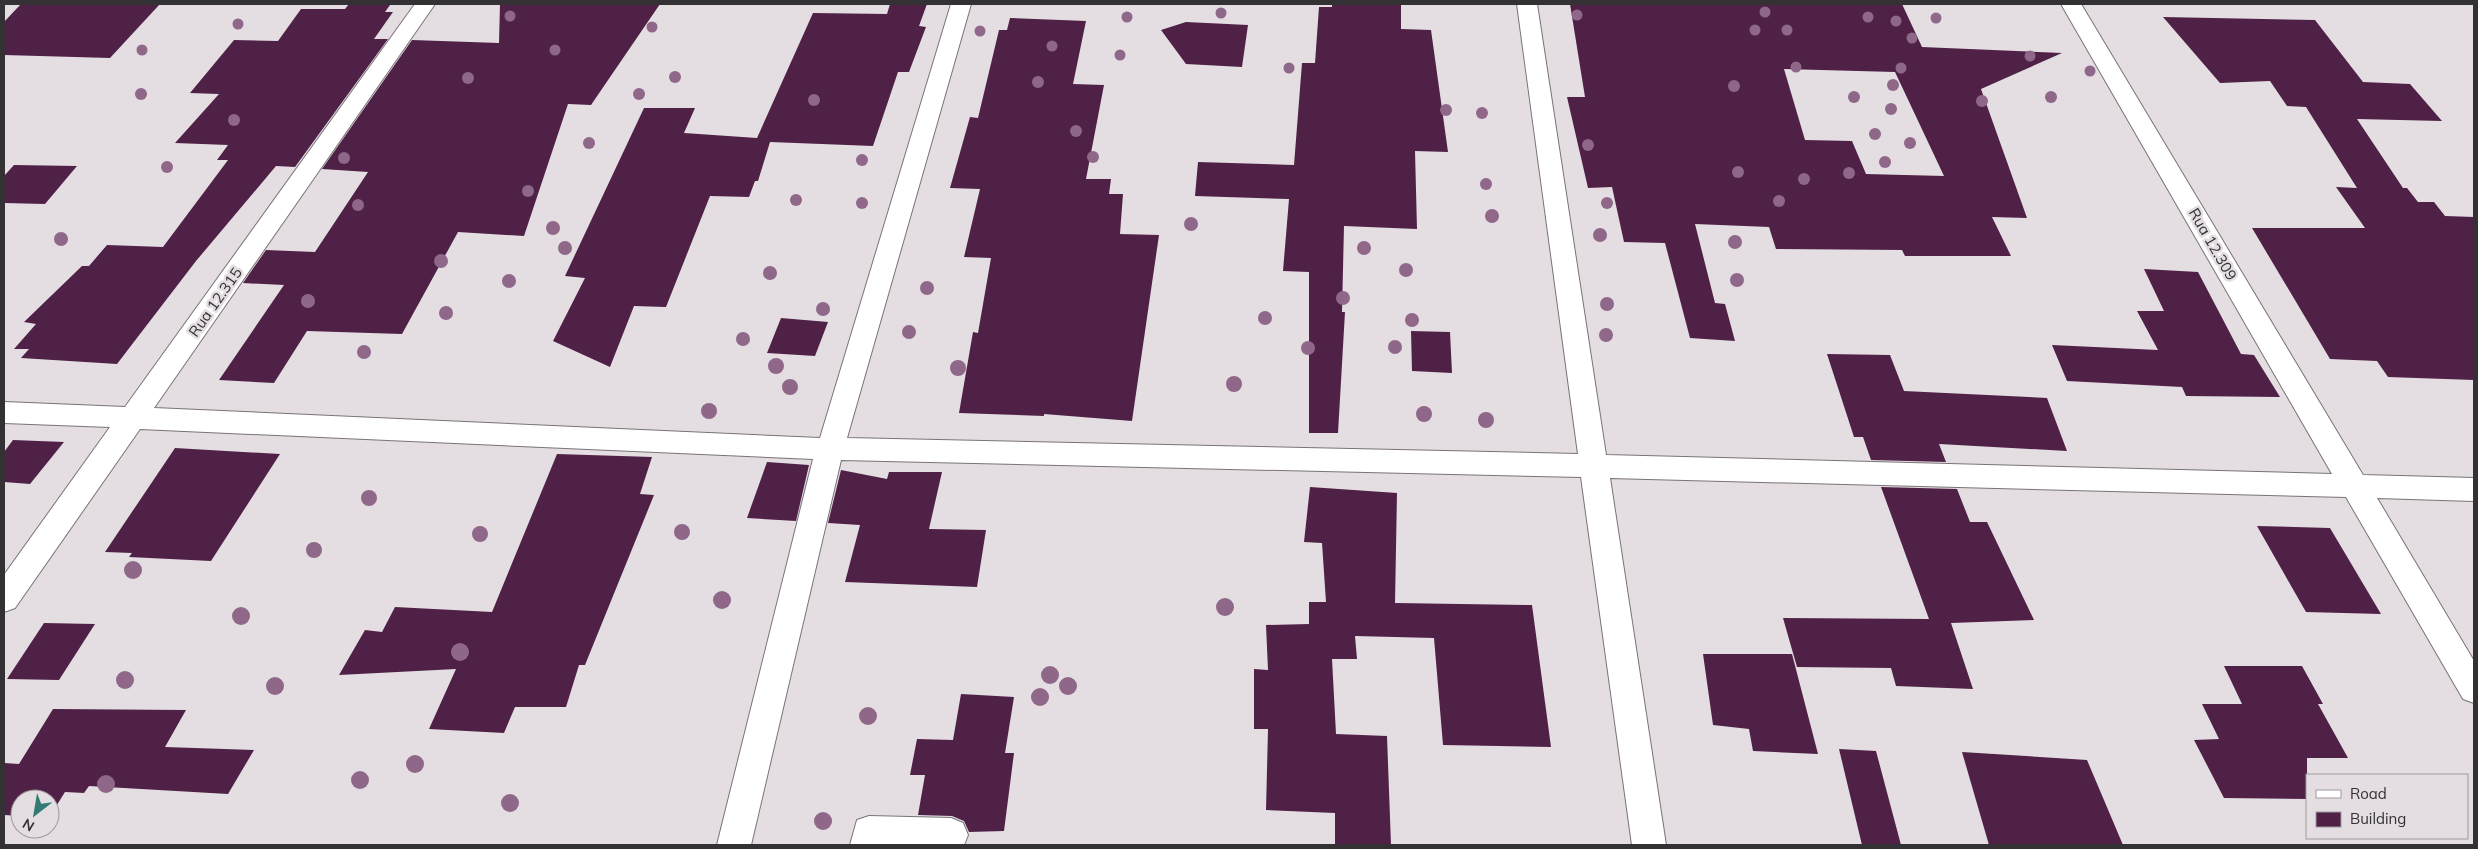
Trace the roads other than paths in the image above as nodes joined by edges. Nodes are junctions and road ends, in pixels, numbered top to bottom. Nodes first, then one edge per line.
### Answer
1 (425, 4) edge
2 (961, 4) edge
3 (1527, 4) edge
4 (2071, 4) edge
5 (4, 412) edge
6 (133, 418) junction
7 (830, 450) junction
8 (1594, 466) junction
9 (2354, 485) junction
10 (2474, 489) edge
11 (4, 599) edge
12 (2474, 689) edge
13 (951, 835) dead end
14 (734, 845) edge
15 (867, 845) edge
16 (1649, 845) edge

1 - 6 street, Rua 12.315
2 - 7 street
3 - 8 street
4 - 9 street, Rua 12.309
5 - 6 street
6 - 7 street
6 - 11 street, Rua 12.315
7 - 8 street
7 - 14 street
8 - 9 street
8 - 16 street
9 - 10 street
9 - 12 street, Rua 12.309
13 - 15 street

